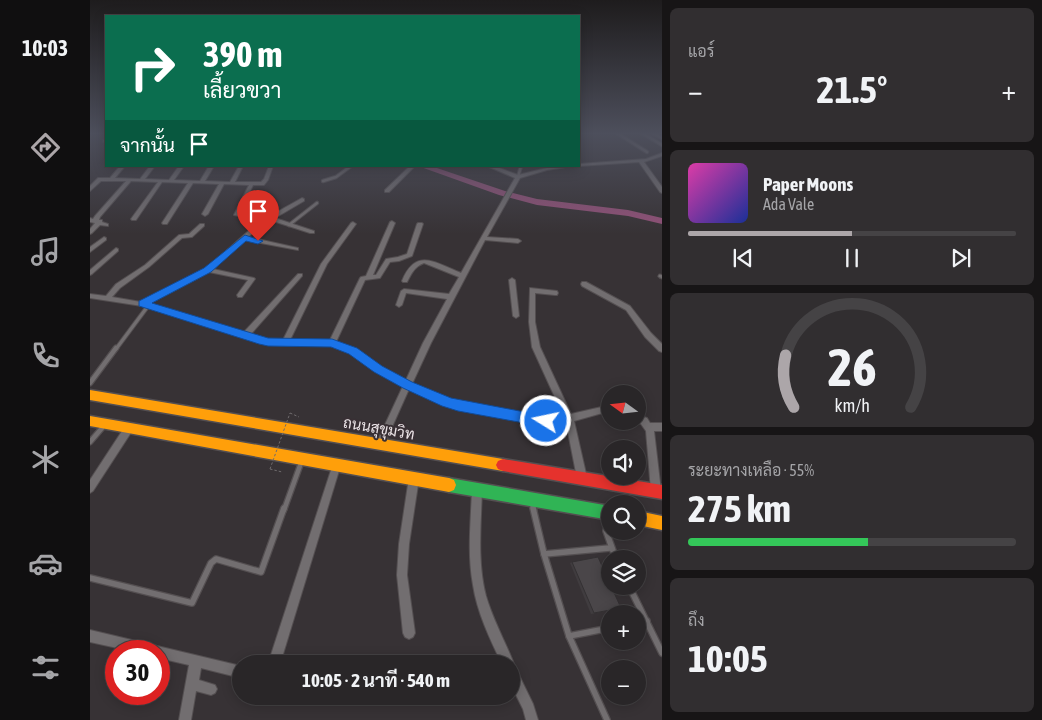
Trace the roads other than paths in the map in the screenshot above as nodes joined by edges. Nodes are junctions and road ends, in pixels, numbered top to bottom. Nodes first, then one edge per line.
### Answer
1 (122, 167) edge
2 (152, 167) edge
3 (181, 167) edge
4 (211, 167) edge
5 (240, 167) edge
6 (271, 167) edge
7 (350, 167) edge
8 (410, 167) edge
9 (492, 167) edge
10 (521, 167) edge
11 (562, 167) edge
12 (644, 167) edge
13 (518, 177) junction
14 (112, 179) junction
15 (130, 180) junction
16 (142, 180) junction
17 (324, 180) dead end
18 (161, 181) junction
19 (171, 181) junction
20 (192, 182) junction
21 (202, 182) junction
22 (222, 183) junction
23 (232, 183) junction
24 (252, 184) junction
25 (90, 189) edge
26 (387, 191) dead end
27 (662, 191) edge
28 (302, 200) dead end
29 (317, 203) dead end
30 (205, 214) dead end
31 (237, 215) dead end
32 (270, 218) junction
33 (134, 219) dead end
34 (90, 220) edge
35 (98, 223) junction
36 (165, 223) dead end
37 (392, 223) dead end
38 (353, 224) dead end
39 (420, 224) dead end
40 (202, 225) dead end
41 (289, 225) junction
42 (106, 226) dead end
43 (90, 232) edge
44 (312, 232) dead end
45 (245, 238) junction
46 (484, 238) junction
47 (104, 239) dead end
48 (518, 241) dead end
49 (296, 249) dead end
50 (90, 250) edge
51 (116, 250) dead end
52 (208, 270) junction
53 (90, 273) edge
54 (300, 275) dead end
55 (463, 276) junction
56 (369, 277) junction
57 (512, 280) dead end
58 (405, 281) dead end
59 (584, 284) dead end
60 (555, 293) dead end
61 (240, 295) dead end
62 (90, 296) edge
63 (452, 296) junction
64 (107, 299) junction
65 (145, 305) junction
66 (399, 305) dead end
67 (515, 306) junction
68 (532, 308) junction
69 (516, 316) dead end
70 (245, 336) junction
71 (285, 342) junction
72 (332, 343) junction
73 (662, 349) edge
74 (90, 383) edge
75 (407, 385) junction
76 (90, 395) edge
77 (601, 410) edge
78 (569, 418) junction
79 (90, 421) edge
80 (105, 424) junction
81 (646, 424) edge
82 (648, 427) junction
83 (662, 427) edge
84 (129, 428) junction
85 (90, 442) edge
86 (380, 444) junction
87 (303, 458) junction
88 (337, 464) junction
89 (414, 478) junction
90 (582, 478) junction
91 (90, 488) edge
92 (477, 489) junction
93 (659, 491) edge
94 (531, 499) junction
95 (601, 512) edge
96 (646, 520) edge
97 (662, 523) edge
98 (608, 540) edge
99 (610, 548) joint
100 (544, 554) junction
101 (90, 578) edge
102 (634, 595) edge
103 (647, 621) joint
104 (601, 630) edge
105 (409, 633) dead end
106 (90, 636) edge
107 (569, 636) junction
108 (107, 640) edge
109 (662, 653) edge
110 (170, 655) edge
111 (277, 655) edge
112 (504, 655) edge
113 (196, 661) junction
114 (232, 670) edge
115 (192, 684) junction
116 (211, 689) dead end
117 (520, 692) edge
118 (185, 720) edge
119 (532, 720) edge
120 (607, 720) edge

1 - 14 street
2 - 16 street
3 - 19 street
4 - 21 street
5 - 23 street
6 - 24 street
7 - 17 lane
8 - 26 street
9 - 13 street
10 - 13 lane
11 - 13 street
12 - 27 street
13 - 46 street
14 - 15 street
14 - 25 street
15 - 16 street
15 - 35 street
16 - 18 street
18 - 19 street
18 - 33 street
19 - 20 street
20 - 21 street
20 - 36 street
21 - 22 street
22 - 23 street
22 - 30 street
23 - 24 street
24 - 31 street
28 - 32 street
29 - 41 lane
32 - 41 street
32 - 45 street
34 - 35 street
35 - 42 street
35 - 43 street
37 - 56 street
38 - 71 street
39 - 56 street
40 - 64 street
41 - 44 street
45 - 49 street
45 - 52 street
46 - 48 street
46 - 55 street
47 - 50 street
51 - 53 street
52 - 61 street
52 - 65 street
54 - 70 street
55 - 58 street
55 - 63 street
56 - 72 street
57 - 67 street
59 - 73 street
60 - 68 street
62 - 64 street
63 - 66 street
63 - 75 street
64 - 65 street
65 - 70 street
65 - 74 lane
67 - 68 street
67 - 69 street
68 - 78 street
70 - 71 street
71 - 72 street
72 - 75 street
75 - 78 street
75 - 86 street
76 - 86 highway, ถนนสุขุมวิท
77 - 78 street
78 - 90 street
79 - 80 highway
80 - 84 highway
80 - 85 lane
81 - 82 street
82 - 83 street
82 - 93 street
84 - 87 highway
84 - 91 street
86 - 90 highway, ถนนสุขุมวิท
87 - 88 highway
87 - 101 lane
88 - 89 highway
88 - 111 street
89 - 92 highway
89 - 105 street
90 - 93 highway, ถนนสุขุมวิท
92 - 94 highway
92 - 112 street
94 - 95 highway
94 - 100 lane
96 - 97 highway
98 - 99 lane
99 - 100 lane
100 - 107 lane
102 - 103 lane
103 - 109 lane
104 - 107 lane
106 - 108 street
107 - 120 lane
110 - 113 street
113 - 114 street
113 - 115 street
115 - 116 street
115 - 118 street
117 - 119 street

